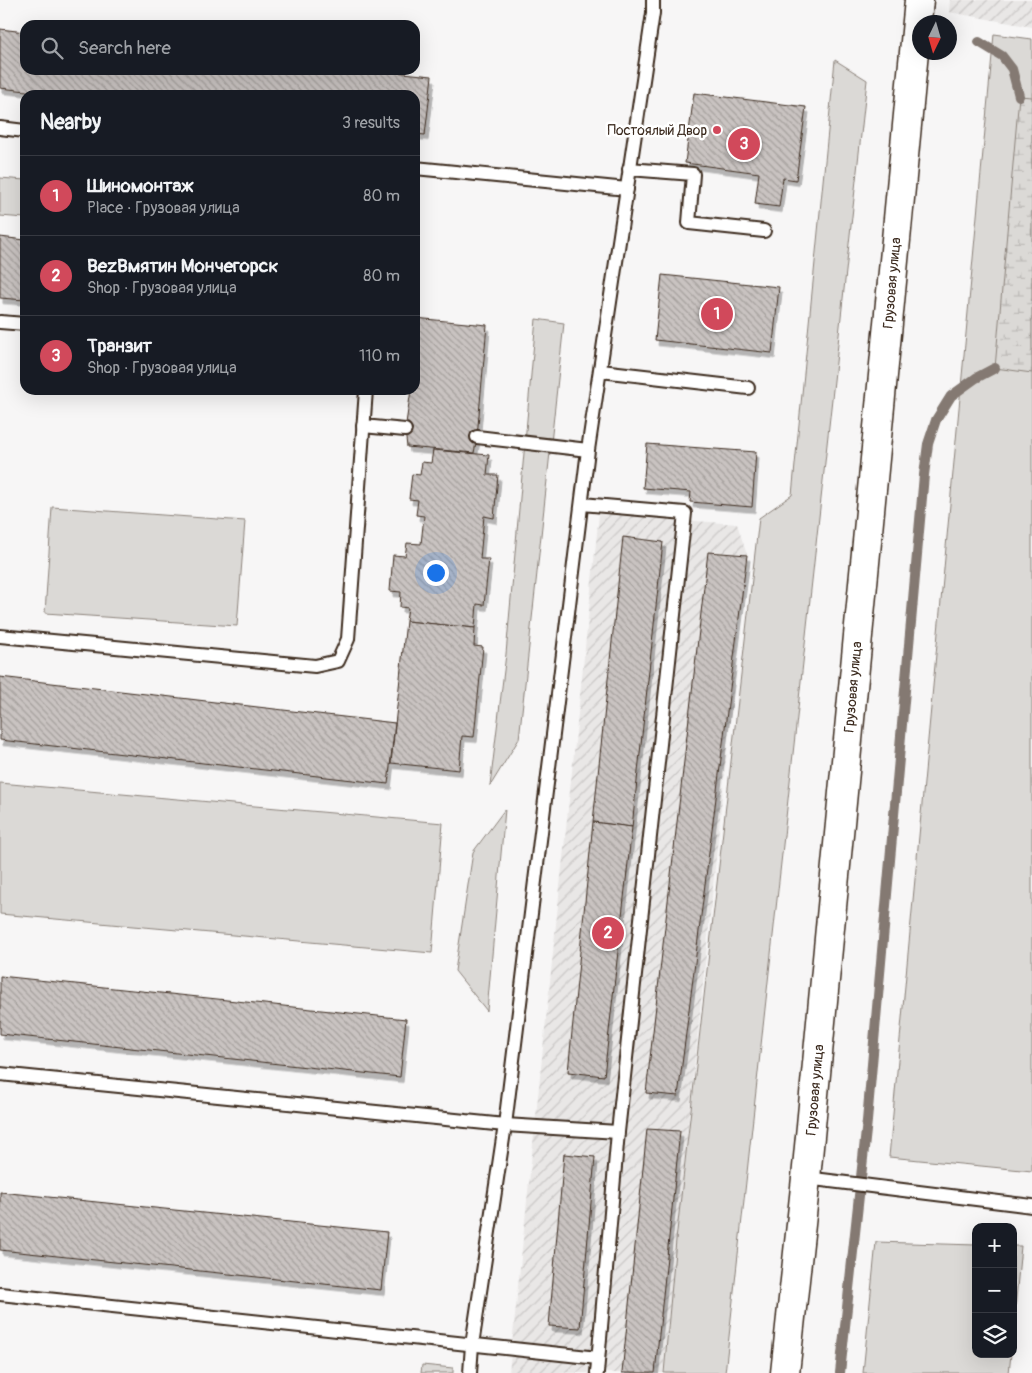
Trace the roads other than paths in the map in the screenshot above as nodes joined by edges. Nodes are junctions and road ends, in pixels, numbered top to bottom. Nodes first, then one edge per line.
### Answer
1 (653, 0) edge
2 (919, 0) edge
3 (0, 128) edge
4 (20, 130) edge
5 (420, 168) edge
6 (629, 169) junction
7 (627, 189) junction
8 (764, 231) dead end
9 (0, 322) edge
10 (20, 324) edge
11 (601, 370) junction
12 (748, 388) dead end
13 (366, 395) edge
14 (363, 426) junction
15 (404, 430) dead end
16 (477, 438) dead end
17 (588, 450) junction
18 (582, 504) junction
19 (0, 636) edge
20 (0, 1074) edge
21 (505, 1125) junction
22 (618, 1132) junction
23 (806, 1178) junction
24 (1032, 1206) edge
25 (0, 1294) edge
26 (472, 1345) junction
27 (598, 1358) junction
28 (470, 1373) edge
29 (597, 1373) edge
30 (785, 1373) edge

1 - 6 lane
2 - 23 main road, Грузовая улица
3 - 4 lane
5 - 7 lane
6 - 7 lane
6 - 8 lane
7 - 11 lane
9 - 10 lane
11 - 12 lane
11 - 17 lane
13 - 14 lane
14 - 15 lane
14 - 19 lane
16 - 17 lane
17 - 18 lane
18 - 21 lane
18 - 22 lane
20 - 21 lane
21 - 22 lane
21 - 26 lane
22 - 27 lane
23 - 24 lane
23 - 30 main road, Грузовая улица
25 - 26 lane
26 - 27 lane
26 - 28 lane
27 - 29 lane

